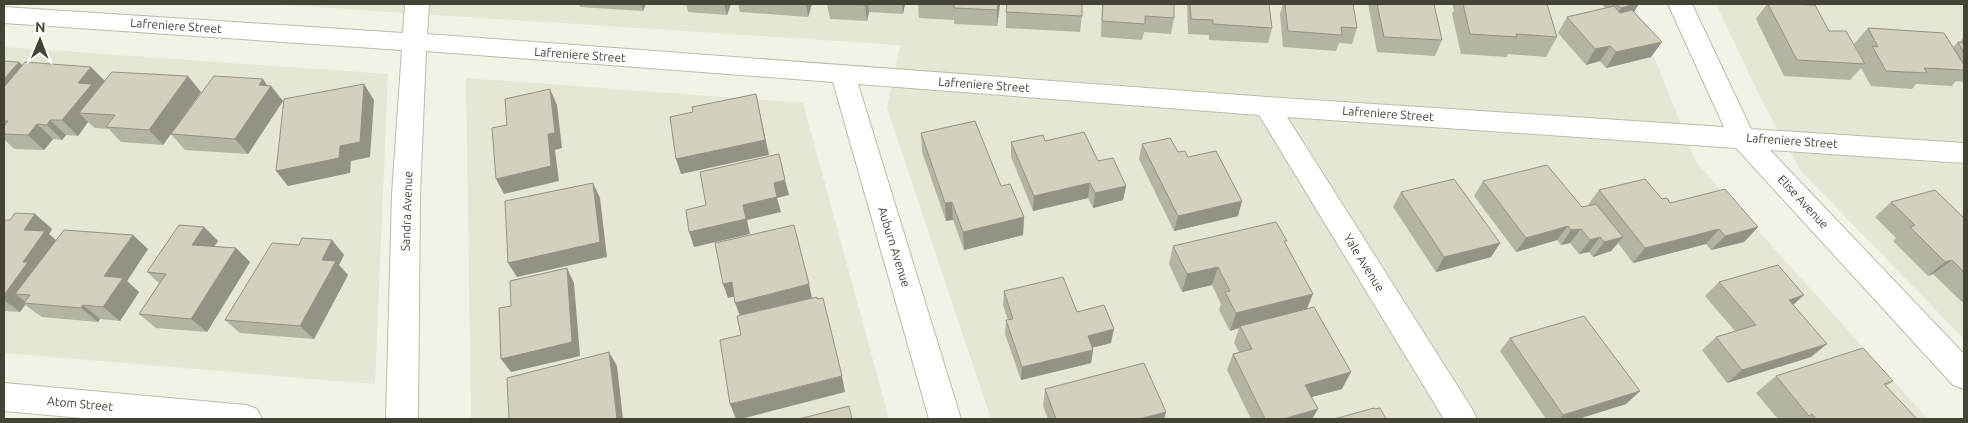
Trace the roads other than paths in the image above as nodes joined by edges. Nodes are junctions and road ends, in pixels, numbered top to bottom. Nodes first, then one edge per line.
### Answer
1 (417, 4) edge
2 (1680, 4) edge
3 (43, 10) edge
4 (4, 15) edge
5 (415, 42) junction
6 (843, 75) junction
7 (1267, 106) junction
8 (1742, 137) junction
9 (1964, 152) edge
10 (1964, 375) edge
11 (4, 397) edge
12 (246, 419) edge
13 (402, 419) edge
14 (945, 419) edge
15 (1461, 419) edge

1 - 5 street, Sandra Avenue
2 - 8 street, Elise Avenue
3 - 4 street, Lafreniere Street
3 - 5 street, Lafreniere Street
5 - 6 street, Lafreniere Street
5 - 13 street, Sandra Avenue
6 - 7 street, Lafreniere Street
6 - 14 street, Auburn Avenue
7 - 8 street, Lafreniere Street
7 - 15 street, Yale Avenue
8 - 9 street, Lafreniere Street
8 - 10 street, Elise Avenue
11 - 12 street, Atom Street

